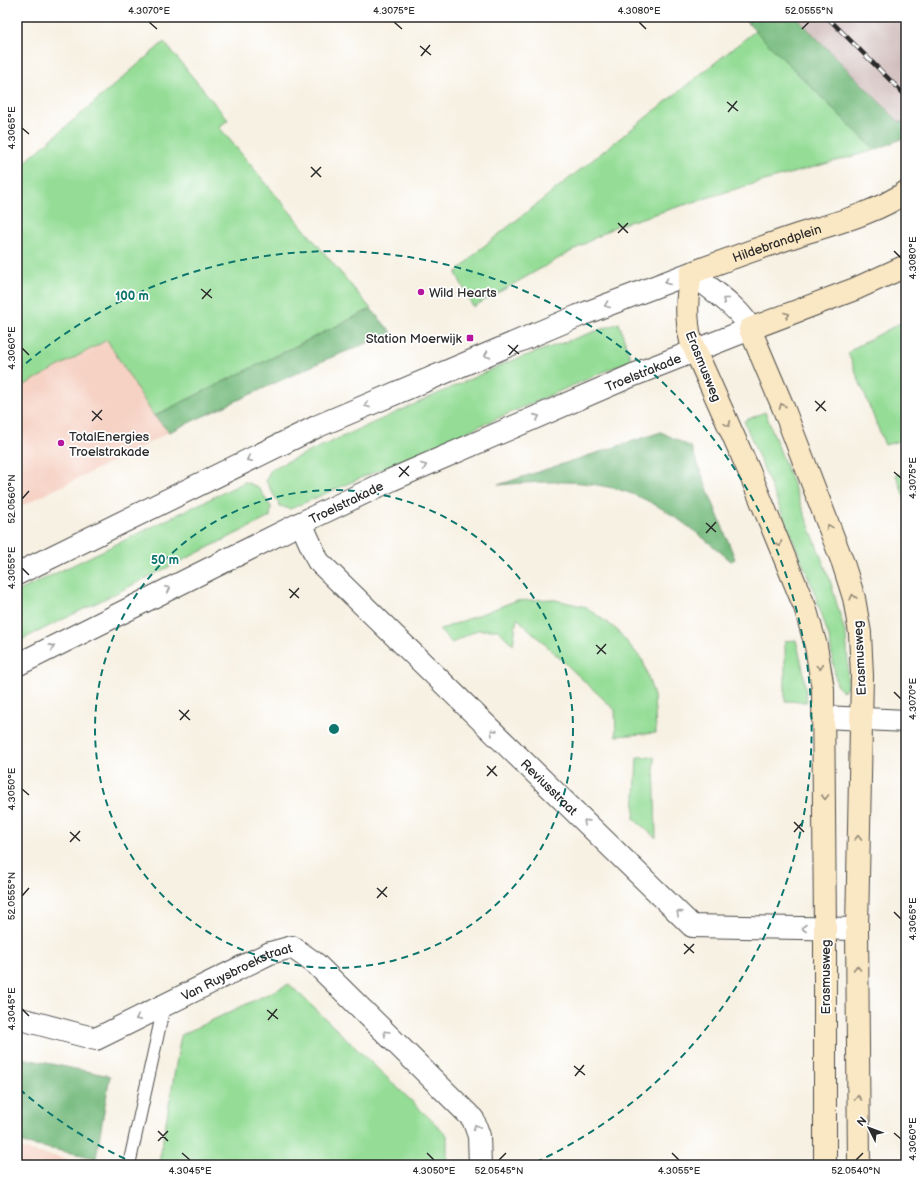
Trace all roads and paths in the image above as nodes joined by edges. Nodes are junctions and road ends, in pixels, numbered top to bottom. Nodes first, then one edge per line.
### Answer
1 (906, 192) edge
2 (906, 208) edge
3 (864, 214) junction
4 (901, 265) edge
5 (691, 273) junction
6 (750, 329) junction
7 (695, 350) junction
8 (301, 524) junction
9 (17, 574) edge
10 (17, 665) edge
11 (824, 716) junction
12 (861, 719) junction
13 (906, 721) edge
14 (825, 928) junction
15 (857, 929) junction
16 (164, 1006) junction
17 (17, 1018) edge
18 (129, 1165) edge
19 (480, 1165) edge
20 (825, 1165) edge
21 (859, 1165) edge

1 - 3 main road, Hildebrandplein
2 - 3 main road, Hildebrandplein
3 - 5 main road, Hildebrandplein
6 -> 4 main road
6 -> 5 street, Erasmusweg
5 - 7 main road, Erasmusweg
5 -> 9 street
6 - 7 street, Troelstrakade
12 -> 6 main road, Erasmusweg
8 -> 7 street, Troelstrakade
7 -> 11 main road, Erasmusweg
10 -> 8 street, Troelstrakade
14 -> 8 street, Reviusstraat
11 - 12 street
11 -> 14 main road, Erasmusweg
12 - 13 street
15 -> 12 main road, Erasmusweg
14 - 15 street, Reviusstraat
14 - 20 main road, Erasmusweg
21 -> 15 main road, Erasmusweg
16 -> 17 street, Van Ruysbroekstraat
16 - 18 lane
19 -> 16 street, Van Ruysbroekstraat

